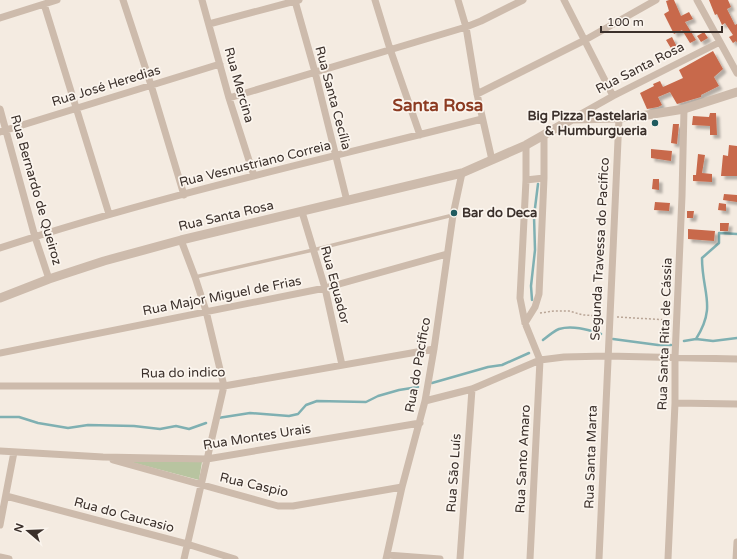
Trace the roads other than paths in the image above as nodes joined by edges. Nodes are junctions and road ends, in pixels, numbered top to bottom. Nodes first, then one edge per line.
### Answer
1 (57, 0) edge
2 (122, 0) edge
3 (202, 0) edge
4 (375, 0) edge
5 (458, 0) edge
6 (524, 0) edge
7 (564, 0) edge
8 (656, 0) edge
9 (697, 0) edge
10 (297, 1) edge
11 (287, 2) edge
12 (44, 4) junction
13 (0, 18) edge
14 (209, 24) junction
15 (466, 27) junction
16 (585, 40) junction
17 (720, 42) junction
18 (390, 49) junction
19 (220, 64) junction
20 (315, 72) junction
21 (737, 72) edge
22 (151, 85) junction
23 (737, 92) edge
24 (477, 94) junction
25 (613, 96) junction
26 (230, 98) junction
27 (77, 108) junction
28 (0, 109) edge
29 (684, 109) junction
30 (619, 118) junction
31 (482, 119) junction
32 (572, 119) junction
33 (3, 131) edge
34 (544, 134) junction
35 (420, 135) junction
36 (526, 145) junction
37 (336, 156) junction
38 (492, 160) junction
39 (462, 173) junction
40 (254, 176) junction
41 (544, 178) junction
42 (526, 180) junction
43 (184, 195) junction
44 (347, 201) junction
45 (302, 212) junction
46 (109, 214) junction
47 (453, 215) junction
48 (35, 237) junction
49 (181, 240) junction
50 (0, 248) edge
51 (313, 250) junction
52 (448, 254) junction
53 (195, 277) junction
54 (49, 279) junction
55 (325, 288) junction
56 (0, 298) edge
57 (206, 311) junction
58 (525, 323) junction
59 (434, 348) junction
60 (0, 353) edge
61 (607, 356) junction
62 (675, 357) junction
63 (737, 359) edge
64 (540, 360) junction
65 (342, 365) junction
66 (0, 386) edge
67 (224, 386) junction
68 (472, 389) junction
69 (425, 401) junction
70 (675, 403) junction
71 (737, 404) edge
72 (420, 422) junction
73 (0, 451) edge
74 (14, 452) junction
75 (103, 457) junction
76 (207, 459) junction
77 (202, 484) junction
78 (402, 487) junction
79 (6, 496) junction
80 (0, 525) edge
81 (737, 542) edge
82 (187, 544) junction
83 (0, 557) edge
84 (387, 557) edge
85 (9, 559) edge
86 (184, 559) edge
87 (235, 559) edge
88 (440, 559) edge
89 (460, 559) edge
90 (530, 559) edge
91 (599, 559) edge
92 (668, 559) edge
93 (736, 559) edge

1 - 12 street
2 - 22 street
3 - 14 street, Rua Mercina
4 - 18 street
5 - 15 street
6 - 15 street
7 - 16 street
8 - 16 street
9 - 17 street
10 - 11 street
10 - 20 street, Rua Santa Cecília
11 - 14 street
12 - 13 street
12 - 27 street
14 - 19 street, Rua Mercina
15 - 18 street
15 - 24 street
16 - 24 street
16 - 25 street
17 - 21 street
17 - 25 street, Rua Santa Rosa
18 - 20 street
18 - 35 street
19 - 22 street, Rua José Heredias
19 - 26 street, Rua Mercina
20 - 26 street
20 - 37 street, Rua Santa Cecília
22 - 27 street, Rua José Heredias
22 - 43 street
23 - 29 street
24 - 31 street
25 - 32 street, Rua Santa Rosa
26 - 40 street, Rua Mercina
27 - 33 street, Rua José Heredias
27 - 46 street
28 - 33 street, Rua Bernardo de Queiroz
29 - 30 street
29 - 62 street, Rua Santa Rita de Cássia
30 - 32 street
30 - 61 street, Segunda Travessa do Pacifico
31 - 35 street, Rua Vesnustriano Correia
31 - 38 street
32 - 34 street, Rua Santa Rosa
33 - 48 street, Rua Bernardo de Queiroz
34 - 36 street, Rua Santa Rosa
34 - 41 street
35 - 37 street, Rua Vesnustriano Correia
36 - 38 street, Rua Santa Rosa
36 - 42 street
37 - 40 street, Rua Vesnustriano Correia
37 - 44 street, Rua Santa Cecília
38 - 39 street, Rua Santa Rosa
39 - 44 street, Rua Santa Rosa
39 - 47 street, Rua do Pacifico
40 - 43 street, Rua Vesnustriano Correia
41 - 42 street
41 - 58 street
42 - 58 street
43 - 46 street, Rua Vesnustriano Correia
44 - 45 street, Rua Santa Rosa
45 - 49 street, Rua Santa Rosa
45 - 51 street, Rua Equador
46 - 48 street, Rua Vesnustriano Correia
47 - 51 lane
47 - 52 street, Rua do Pacifico
48 - 50 street, Rua Vesnustriano Correia
48 - 54 street, Rua Bernardo de Queiroz
49 - 53 street
49 - 54 street, Rua Santa Rosa
51 - 53 lane
51 - 55 street, Rua Equador
52 - 55 street, Rua Major Miguel de Frias
52 - 59 street, Rua do Pacifico
53 - 57 street
54 - 56 street, Rua Santa Rosa
55 - 57 street, Rua Major Miguel de Frias
55 - 65 street, Rua Equador
57 - 60 street, Rua Major Miguel de Frias
57 - 67 street
58 - 64 street
59 - 65 street, Rua do indico
59 - 69 street, Rua do Pacifico
61 - 62 street
61 - 64 street
61 - 91 street, Rua Santa Marta
62 - 63 street
62 - 70 street, Rua Santa Rita de Cássia
64 - 68 street
64 - 90 street, Rua Santo Amaro
65 - 67 street, Rua do indico
66 - 67 street, Rua do indico
67 - 76 street
68 - 69 street
68 - 89 street, Rua São Luís
69 - 72 street, Rua do Pacifico
70 - 71 street
70 - 92 street, Rua Santa Rita de Cássia
72 - 76 street, Rua Montes Urais
72 - 78 street, Rua do Pacifico
73 - 74 street, Rua Montes Urais
74 - 75 street, Rua Montes Urais
74 - 79 street
75 - 76 street, Rua Montes Urais
75 - 77 street, Rua Caspio
76 - 77 street
77 - 78 street, Rua Caspio
77 - 82 street
78 - 84 street, Rua do Pacifico
79 - 80 street
79 - 82 street, Rua do Caucasio
81 - 93 street
82 - 86 street
82 - 87 street, Rua do Caucasio
83 - 85 street
84 - 88 street

